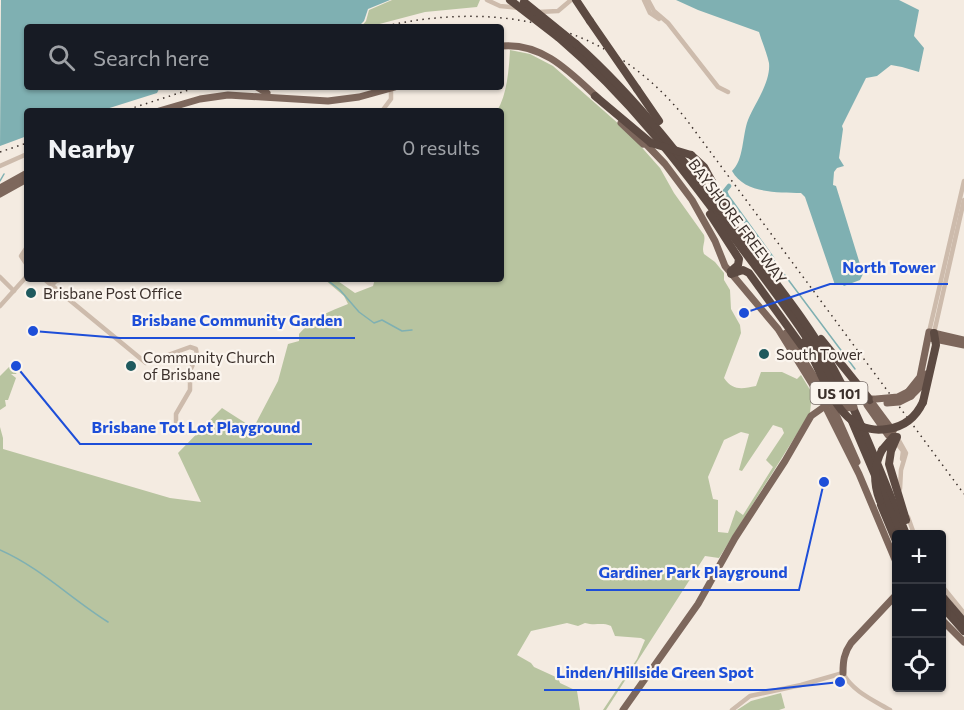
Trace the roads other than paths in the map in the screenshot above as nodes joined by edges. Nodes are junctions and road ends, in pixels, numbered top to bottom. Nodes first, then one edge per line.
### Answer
1 (487, 0) edge
2 (510, 0) edge
3 (572, 0) edge
4 (644, 0) edge
5 (648, 0) edge
6 (522, 1) edge
7 (579, 4) edge
8 (669, 26) junction
9 (504, 47) edge
10 (504, 47) edge
11 (242, 90) edge
12 (259, 90) edge
13 (385, 90) edge
14 (393, 90) edge
15 (728, 92) dead end
16 (228, 95) junction
17 (596, 96) junction
18 (281, 98) junction
19 (169, 108) edge
20 (384, 108) edge
21 (655, 153) junction
22 (24, 156) edge
23 (687, 156) junction
24 (0, 166) edge
25 (24, 175) edge
26 (24, 181) edge
27 (964, 181) edge
28 (693, 183) junction
29 (0, 188) edge
30 (0, 194) edge
31 (964, 200) edge
32 (754, 264) junction
33 (732, 272) junction
34 (0, 277) edge
35 (771, 278) junction
36 (24, 280) edge
37 (48, 282) edge
38 (55, 282) edge
39 (52, 285) junction
40 (15, 290) junction
41 (0, 306) edge
42 (932, 336) junction
43 (964, 340) edge
44 (964, 345) edge
45 (910, 394) junction
46 (873, 403) junction
47 (832, 407) junction
48 (883, 418) junction
49 (176, 430) dead end
50 (858, 436) junction
51 (896, 438) junction
52 (893, 530) edge
53 (898, 530) edge
54 (908, 530) edge
55 (909, 530) edge
56 (909, 530) edge
57 (892, 549) edge
58 (946, 591) edge
59 (892, 600) edge
60 (946, 601) edge
61 (946, 611) edge
62 (964, 613) edge
63 (964, 622) edge
64 (946, 624) edge
65 (946, 629) edge
66 (964, 631) edge
67 (964, 642) edge
68 (964, 647) edge
69 (843, 673) junction
70 (625, 710) edge
71 (732, 710) edge
72 (890, 710) edge

1 - 3 street
2 - 28 highway, BAYSHORE FREEWAY / US 101, bridge
4 - 8 street
5 - 8 street
6 - 23 highway, BAYSHORE FREEWAY, bridge
7 - 23 highway, bridge
8 - 15 street
9 - 17 main road
10 - 21 main road
11 - 16 main road
12 - 18 main road
13 - 18 main road
14 - 20 street
16 - 18 main road
16 - 19 main road
17 - 21 main road
17 - 23 highway, bridge
21 - 33 main road
22 - 24 street
23 - 35 highway, BAYSHORE FREEWAY / US 101
25 - 29 main road
26 - 30 main road
27 - 42 street
28 - 32 highway, BAYSHORE FREEWAY / US 101
28 - 33 highway
31 - 42 street
32 - 42 highway, bridge
32 - 50 highway, BAYSHORE FREEWAY / US 101
33 - 47 main road
33 - 50 highway
34 - 40 street
35 - 46 highway
35 - 54 highway, BAYSHORE FREEWAY / US 101
36 - 40 street
37 - 39 street
38 - 39 street
39 - 49 street
40 - 41 street
42 - 43 main road
42 - 44 main road
42 - 45 main road
45 - 46 main road, bridge
45 - 46 main road, bridge
46 - 47 main road, bridge
46 - 48 main road
46 - 48 main road
46 - 51 main road
47 - 57 main road
47 - 70 main road
48 - 51 main road
50 - 53 highway, BAYSHORE FREEWAY / US 101
51 - 52 highway, bridge
51 - 55 highway
51 - 56 street
58 - 62 street
59 - 69 main road
60 - 63 highway
61 - 66 highway
64 - 67 main road
65 - 68 main road
69 - 71 street
69 - 72 street

